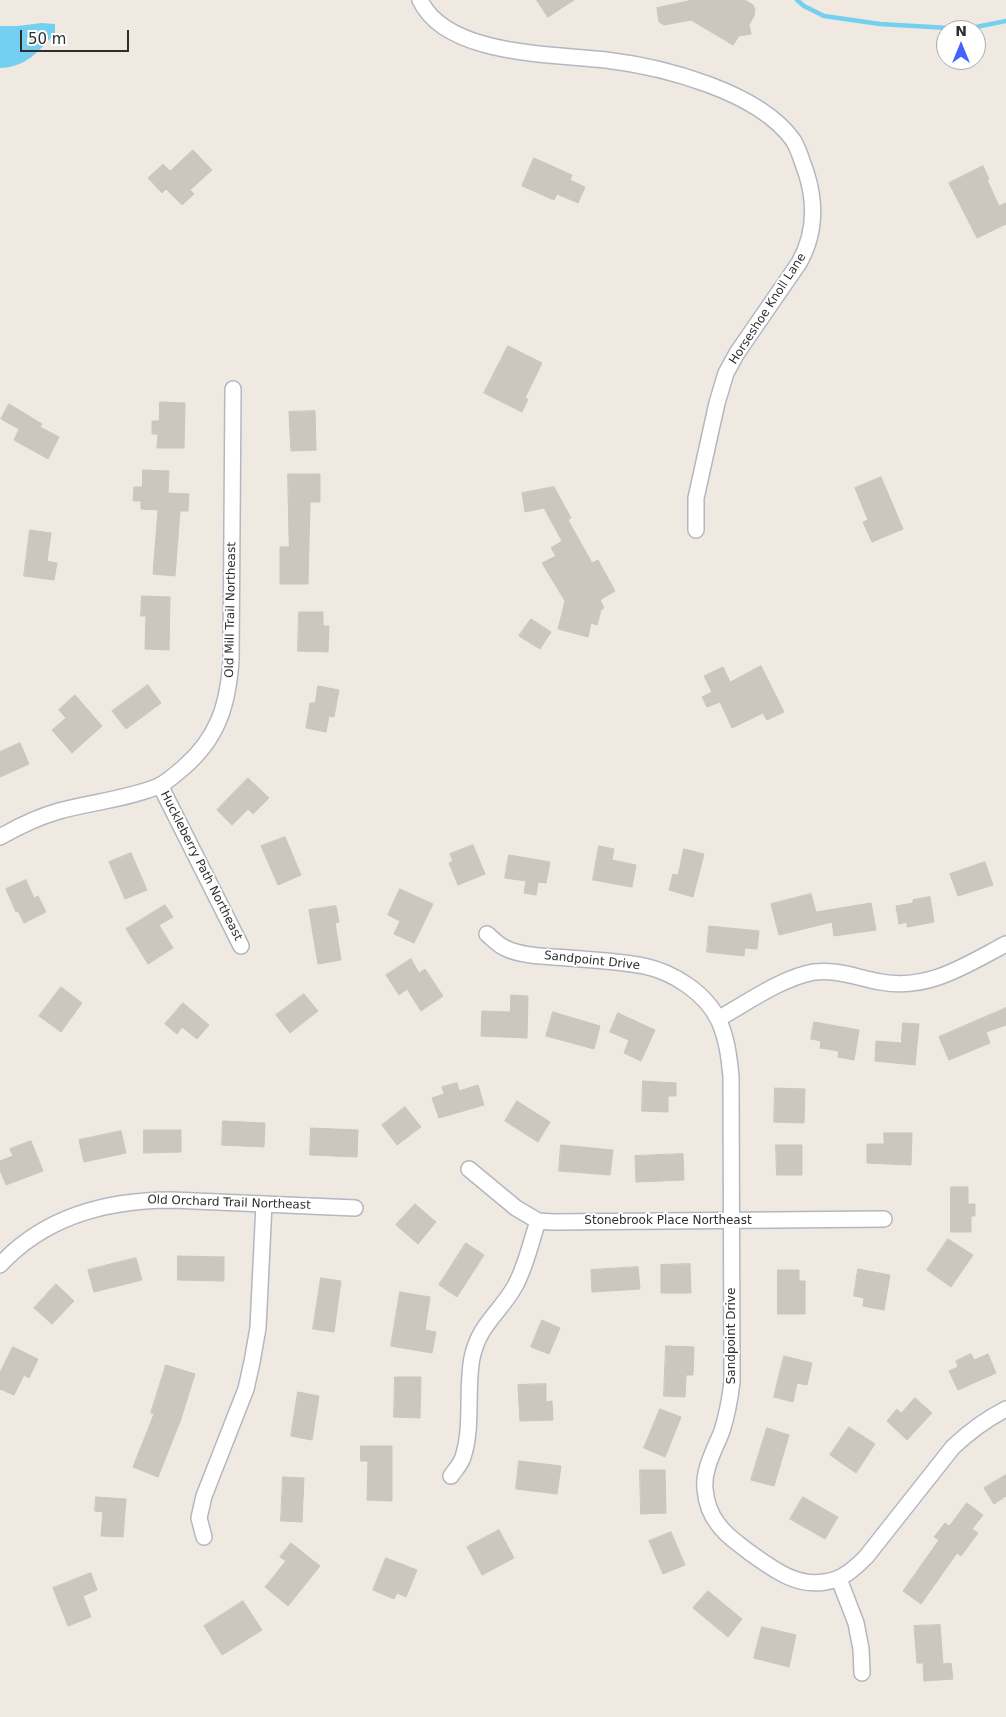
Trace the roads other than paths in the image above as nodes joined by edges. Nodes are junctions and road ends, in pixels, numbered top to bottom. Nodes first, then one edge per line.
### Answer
1 (420, 0) edge
2 (233, 389) dead end
3 (696, 530) dead end
4 (160, 785) junction
5 (0, 837) edge
6 (487, 934) dead end
7 (1006, 944) edge
8 (241, 946) dead end
9 (718, 1019) junction
10 (469, 1169) dead end
11 (264, 1204) junction
12 (355, 1208) dead end
13 (884, 1219) dead end
14 (732, 1220) junction
15 (538, 1221) junction
16 (0, 1264) edge
17 (1006, 1409) edge
18 (451, 1476) dead end
19 (204, 1538) dead end
20 (839, 1579) junction
21 (862, 1673) dead end

1 - 3 street, Horseshoe Knoll Lane
2 - 4 street, Old Mill Trail Northeast
4 - 5 street, Old Mill Trail Northeast
4 - 8 street, Huckleberry Path Northeast
6 - 9 street, Sandpoint Drive
7 - 9 street
9 - 14 street, Sandpoint Drive
10 - 15 street, Stonebrook Place Northeast
11 - 12 street, Old Orchard Trail Northeast
11 - 16 street, Old Orchard Trail Northeast
11 - 19 street
13 - 14 street, Stonebrook Place Northeast
14 - 15 street, Stonebrook Place Northeast
14 - 20 street, Sandpoint Drive
15 - 18 street
17 - 20 street, Sandpoint Drive
20 - 21 street

